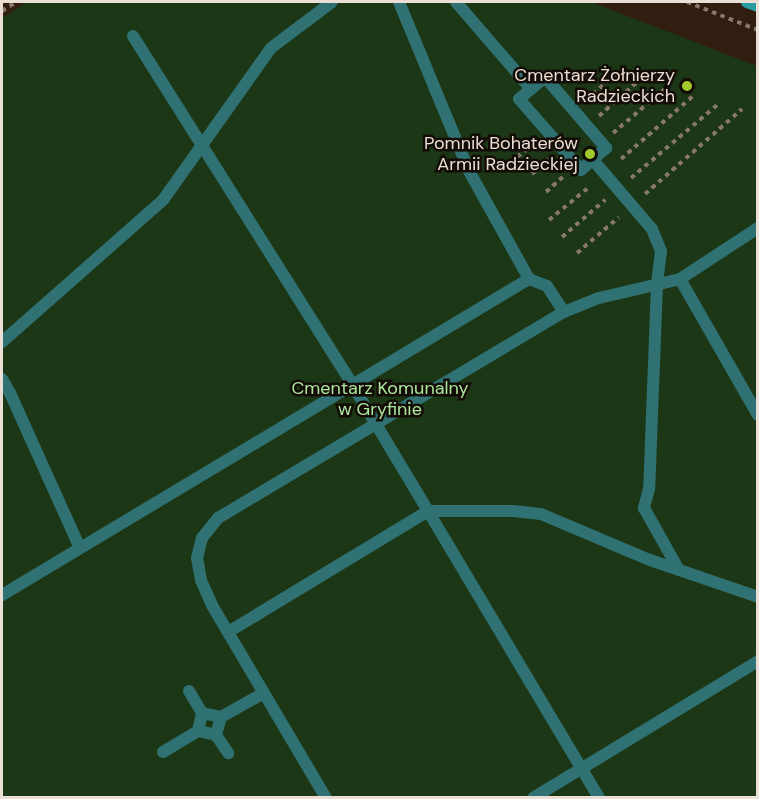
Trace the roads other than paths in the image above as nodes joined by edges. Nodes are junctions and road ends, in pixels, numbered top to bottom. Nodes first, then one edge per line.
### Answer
1 (332, 2) edge
2 (399, 2) edge
3 (456, 2) edge
4 (747, 2) edge
5 (758, 6) edge
6 (133, 36) dead end
7 (531, 88) junction
8 (203, 147) junction
9 (593, 160) junction
10 (758, 228) edge
11 (528, 279) junction
12 (680, 279) junction
13 (657, 285) junction
14 (564, 312) junction
15 (2, 342) edge
16 (2, 379) edge
17 (353, 386) junction
18 (758, 415) edge
19 (376, 424) junction
20 (428, 511) junction
21 (80, 548) junction
22 (679, 570) junction
23 (2, 595) edge
24 (758, 597) edge
25 (228, 632) junction
26 (758, 662) edge
27 (189, 691) dead end
28 (264, 693) junction
29 (202, 713) junction
30 (221, 717) junction
31 (198, 731) junction
32 (216, 735) junction
33 (163, 752) dead end
34 (228, 753) dead end
35 (582, 768) junction
36 (326, 798) edge
37 (532, 798) edge
38 (600, 798) edge

1 - 8 street
2 - 11 street
3 - 7 street
4 - 5 main road
6 - 8 street
7 - 9 street
7 - 9 street
8 - 15 street
8 - 17 street
9 - 13 street
10 - 12 street
11 - 14 street
11 - 17 street
12 - 13 street
12 - 18 street
13 - 14 street
13 - 22 street
14 - 19 street
16 - 21 street
17 - 19 street
17 - 21 street
19 - 20 street
19 - 25 street
20 - 22 street
20 - 25 street
20 - 35 street
21 - 23 street
22 - 24 street
25 - 28 street
26 - 35 street
27 - 29 street
28 - 30 street
28 - 36 street
29 - 30 street
29 - 31 street
30 - 32 street
31 - 32 street
31 - 33 street
32 - 34 street
35 - 37 street
35 - 38 street

